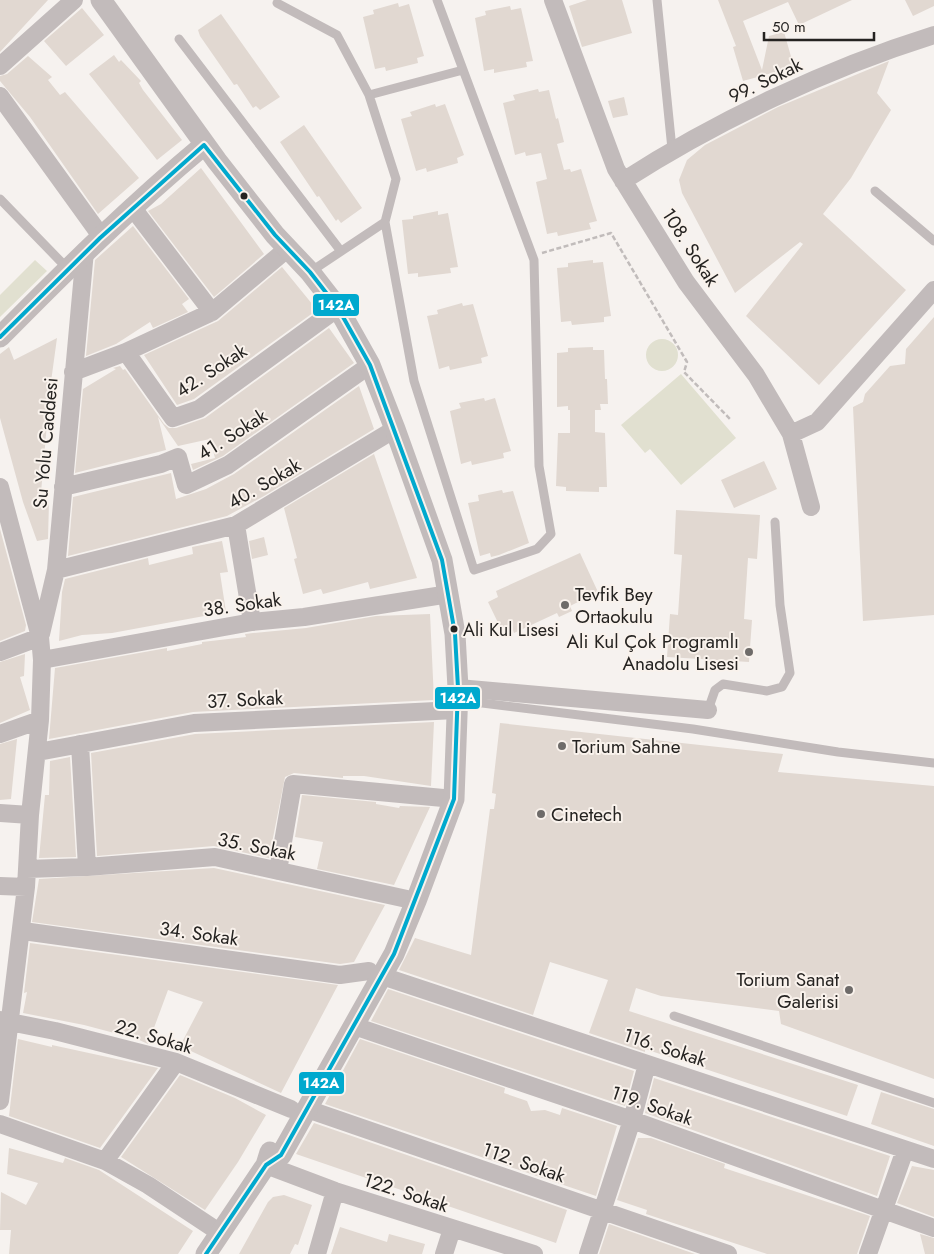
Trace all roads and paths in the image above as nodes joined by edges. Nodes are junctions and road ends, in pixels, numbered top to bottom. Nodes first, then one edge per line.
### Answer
1 (74, 0) edge
2 (101, 0) edge
3 (437, 0) edge
4 (553, 0) edge
5 (656, 0) edge
6 (278, 3) dead end
7 (934, 34) edge
8 (179, 39) dead end
9 (0, 66) edge
10 (463, 70) junction
11 (370, 94) junction
12 (0, 96) edge
13 (204, 145) junction
14 (672, 149) junction
15 (623, 181) junction
16 (876, 191) dead end
17 (0, 199) edge
18 (132, 207) junction
19 (385, 222) junction
20 (101, 236) junction
21 (934, 241) edge
22 (288, 249) junction
23 (340, 250) junction
24 (85, 251) junction
25 (532, 256) junction
26 (67, 268) junction
27 (310, 272) junction
28 (934, 290) edge
29 (338, 308) junction
30 (212, 312) junction
31 (0, 337) edge
32 (126, 352) junction
33 (370, 365) junction
34 (73, 372) junction
35 (730, 419) dead end
36 (396, 429) junction
37 (791, 434) junction
38 (0, 487) edge
39 (62, 487) junction
40 (811, 507) dead end
41 (775, 522) dead end
42 (236, 525) junction
43 (56, 570) junction
44 (449, 594) junction
45 (252, 622) junction
46 (40, 636) junction
47 (0, 652) edge
48 (42, 660) junction
49 (457, 699) junction
50 (708, 710) joint
51 (40, 720) junction
52 (0, 734) edge
53 (80, 744) junction
54 (38, 752) junction
55 (934, 763) edge
56 (454, 798) junction
57 (0, 813) edge
58 (30, 815) junction
59 (87, 867) junction
60 (26, 869) junction
61 (278, 871) junction
62 (0, 886) edge
63 (26, 887) junction
64 (416, 902) junction
65 (23, 931) junction
66 (375, 974) junction
67 (674, 1016) dead end
68 (4, 1021) edge
69 (354, 1026) junction
70 (176, 1062) junction
71 (647, 1064) junction
72 (0, 1101) edge
73 (934, 1103) edge
74 (299, 1109) junction
75 (632, 1120) junction
76 (0, 1124) edge
77 (904, 1150) junction
78 (934, 1159) edge
79 (105, 1161) junction
80 (266, 1165) junction
81 (335, 1191) junction
82 (884, 1210) junction
83 (603, 1211) junction
84 (934, 1228) edge
85 (452, 1229) junction
86 (219, 1232) junction
87 (206, 1254) edge
88 (317, 1254) edge
89 (444, 1254) edge
90 (534, 1254) edge
91 (588, 1254) edge
92 (728, 1254) edge
93 (868, 1254) edge

1 - 9 street
2 - 13 street
3 - 10 lane
4 - 15 street, 108. Sokak
5 - 14 lane
6 - 11 lane
7 - 14 street, 99. Sokak
8 - 23 lane
10 - 11 lane
10 - 25 lane
11 - 19 lane
12 - 20 street
13 - 18 street
13 - 22 street
14 - 15 street, 99. Sokak
15 - 37 street, 108. Sokak
16 - 21 lane
17 - 26 lane
18 - 20 street
18 - 30 street
19 - 23 lane
19 - 25 lane
20 - 24 street
22 - 27 street
22 - 30 street
23 - 27 lane
24 - 26 street
24 - 34 street, Su Yolu Caddesi
25 - 35 path
26 - 31 street
27 - 29 street
28 - 37 street
29 - 32 street, 42. Sokak
29 - 33 street
30 - 32 street
32 - 34 street
33 - 36 street
33 - 39 street, 41. Sokak
34 - 39 street, Su Yolu Caddesi
36 - 42 street, 40. Sokak
36 - 44 street
37 - 40 street, 108. Sokak
38 - 46 street
39 - 43 street, Su Yolu Caddesi
41 - 50 lane
42 - 43 street, 40. Sokak
42 - 45 street
43 - 46 street, Su Yolu Caddesi
44 - 45 street, 38. Sokak
44 - 49 street
45 - 48 street, 38. Sokak
46 - 47 street
46 - 48 street
48 - 51 street
49 - 50 street, 37. Sokak
49 - 53 street, 37. Sokak
49 - 55 lane
49 - 56 street
51 - 52 street
51 - 54 street
53 - 54 street, 37. Sokak
53 - 59 street
54 - 58 street
56 - 61 street
56 - 64 street
57 - 58 street
58 - 60 street
59 - 60 street, 35. Sokak
59 - 61 street, 35. Sokak
60 - 63 street
61 - 64 street, 35. Sokak
62 - 63 street
63 - 65 street
64 - 66 street
65 - 66 street, 34. Sokak
65 - 68 street
66 - 69 street
66 - 71 street, 116. Sokak
66 - 74 street
67 - 73 lane
68 - 70 street, 22. Sokak
68 - 72 street
69 - 74 street
69 - 75 street, 119. Sokak
70 - 74 street, 22. Sokak
70 - 79 street
71 - 75 street
71 - 77 street, 116. Sokak
74 - 80 street
74 - 83 street, 112. Sokak
75 - 82 street, 119. Sokak
75 - 83 street
76 - 79 street
77 - 78 street, 116. Sokak
77 - 82 street
79 - 86 street
80 - 81 street, 122. Sokak
80 - 86 street
81 - 85 street, 122. Sokak
81 - 88 street
82 - 84 street, 119. Sokak
82 - 93 street
83 - 91 street
83 - 92 street, 112. Sokak
85 - 89 street
85 - 90 street, 122. Sokak
86 - 87 street

